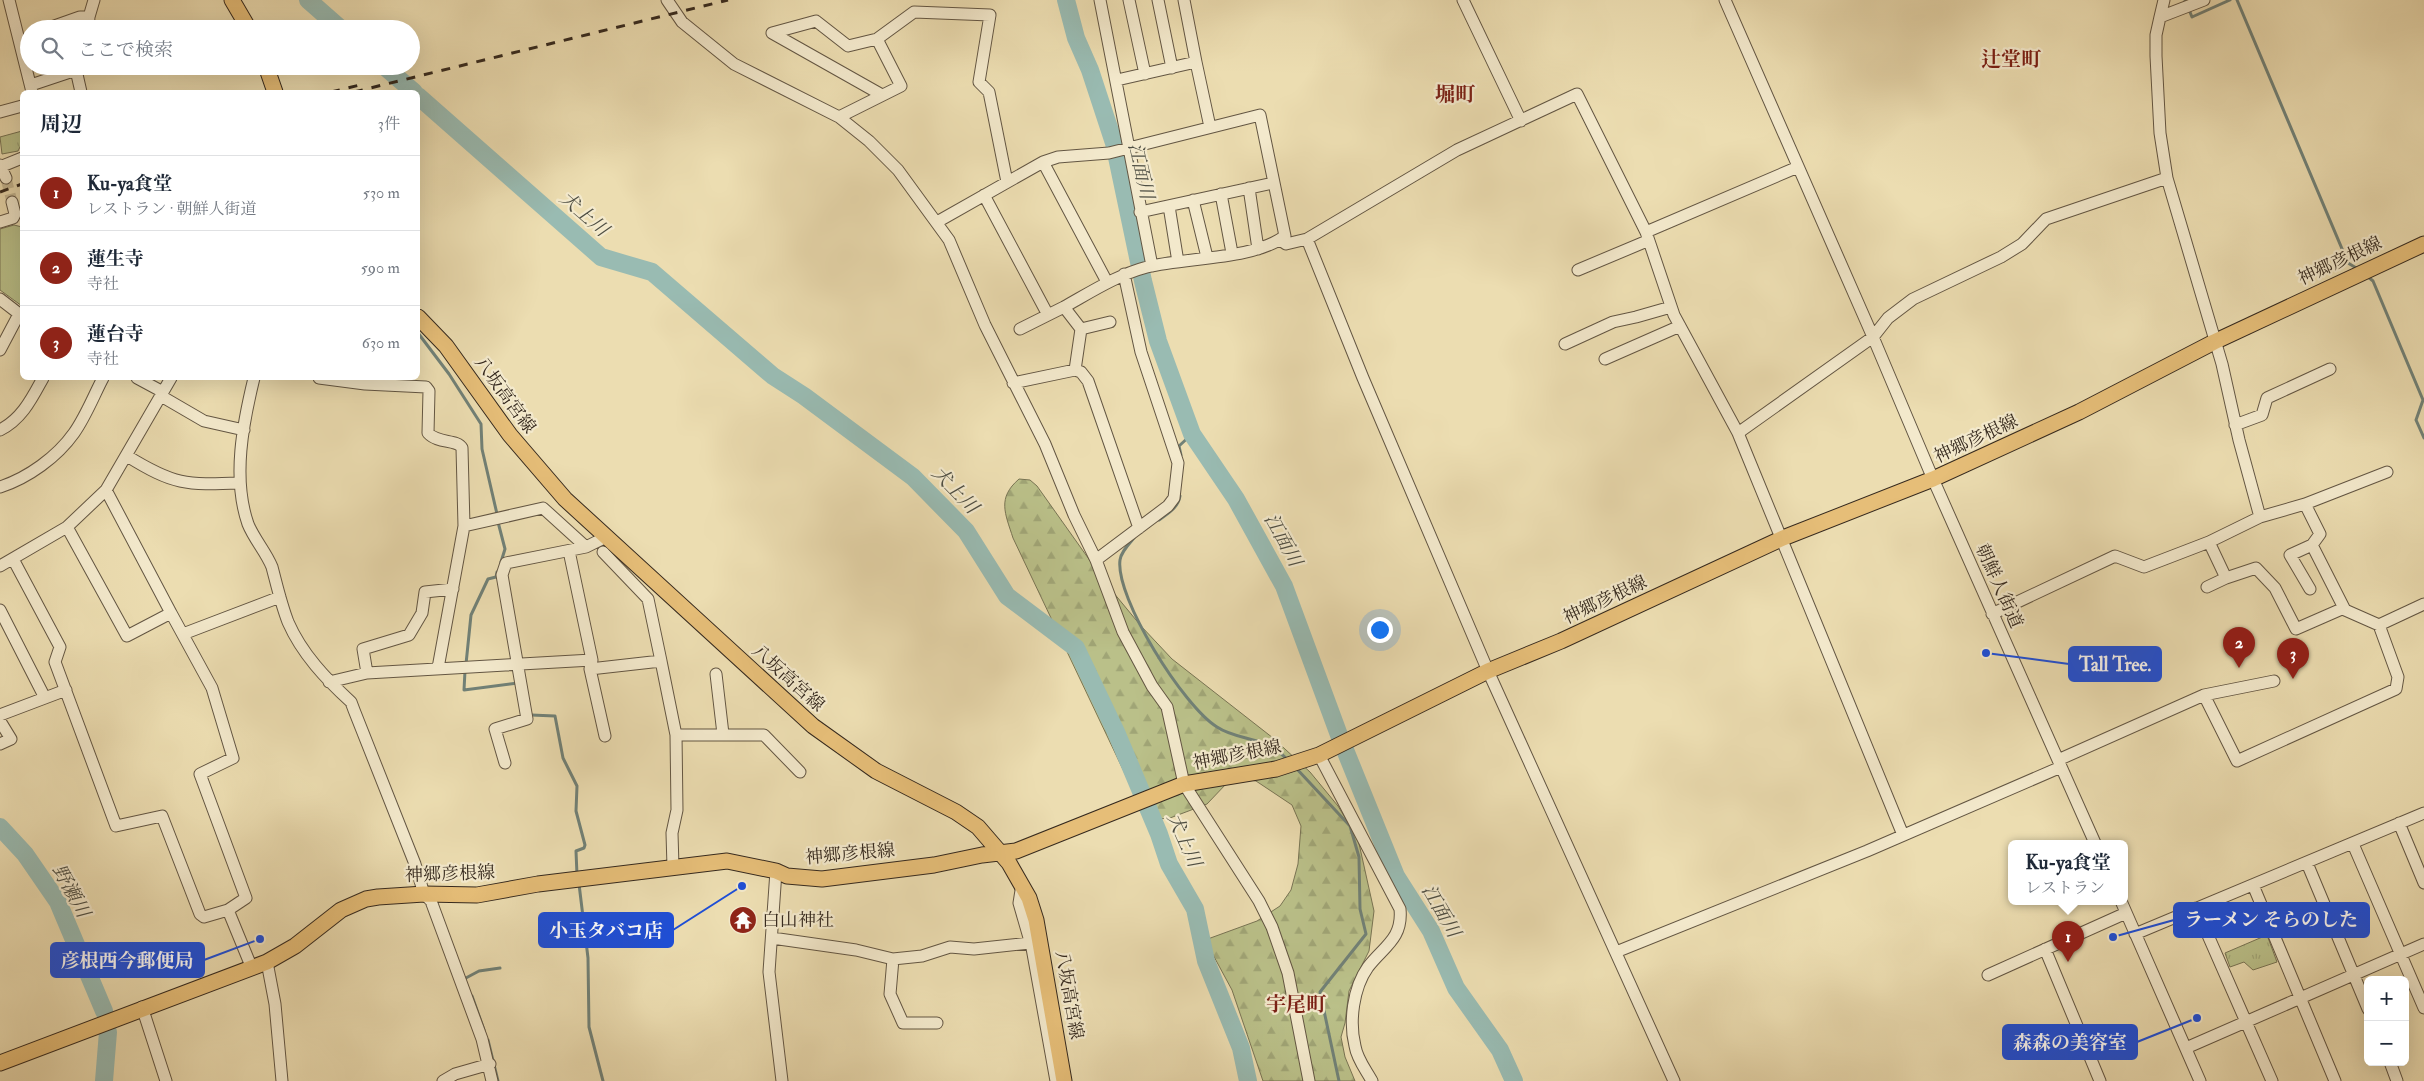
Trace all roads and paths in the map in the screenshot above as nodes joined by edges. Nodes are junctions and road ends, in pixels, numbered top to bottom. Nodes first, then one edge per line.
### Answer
1 (9, 0) edge
2 (94, 0) edge
3 (232, 0) edge
4 (667, 0) edge
5 (1100, 0) edge
6 (1129, 0) edge
7 (1158, 0) edge
8 (1184, 0) edge
9 (1463, 0) edge
10 (1725, 0) edge
11 (2164, 0) edge
12 (2204, 0) edge
13 (2160, 17) junction
14 (72, 20) edge
15 (84, 20) edge
16 (89, 20) edge
17 (244, 20) edge
18 (20, 26) edge
19 (877, 39) junction
20 (1196, 62) junction
21 (1172, 68) junction
22 (1145, 74) junction
23 (30, 75) edge
24 (62, 75) edge
25 (78, 75) edge
26 (269, 75) edge
27 (1117, 80) junction
28 (32, 89) edge
29 (81, 90) edge
30 (274, 90) edge
31 (882, 95) junction
32 (20, 107) edge
33 (0, 112) edge
34 (839, 117) junction
35 (1520, 122) junction
36 (1210, 127) junction
37 (1124, 149) junction
38 (20, 159) edge
39 (1043, 162) junction
40 (0, 166) edge
41 (1798, 167) junction
42 (6, 178) tunnel mouth
43 (2167, 178) junction
44 (1007, 182) junction
45 (1273, 183) junction
46 (1249, 188) junction
47 (1221, 194) junction
48 (984, 196) junction
49 (1194, 200) junction
50 (12, 202) tunnel mouth
51 (1169, 206) junction
52 (1140, 212) junction
53 (0, 222) edge
54 (938, 222) junction
55 (1646, 236) junction
56 (1306, 239) junction
57 (1280, 240) junction
58 (2424, 244) edge
59 (1258, 249) junction
60 (1232, 253) junction
61 (1207, 257) junction
62 (1178, 262) junction
63 (1139, 269) junction
64 (1578, 270) dead end
65 (1107, 282) junction
66 (0, 299) edge
67 (1064, 307) junction
68 (1671, 307) junction
69 (20, 314) edge
70 (1048, 315) junction
71 (20, 317) edge
72 (420, 319) edge
73 (1110, 322) dead end
74 (1680, 326) junction
75 (1020, 329) dead end
76 (1081, 329) junction
77 (1873, 337) junction
78 (2214, 342) junction
79 (1564, 344) dead end
80 (0, 350) edge
81 (1605, 359) dead end
82 (1075, 370) junction
83 (2330, 370) dead end
84 (42, 380) edge
85 (102, 380) edge
86 (140, 380) edge
87 (170, 380) edge
88 (254, 380) edge
89 (334, 380) edge
90 (1013, 383) junction
91 (162, 394) junction
92 (2235, 425) junction
93 (0, 430) edge
94 (244, 430) junction
95 (1738, 433) junction
96 (127, 456) junction
97 (2387, 472) dead end
98 (1933, 479) junction
99 (240, 483) junction
100 (0, 487) edge
101 (106, 490) junction
102 (2305, 504) junction
103 (2260, 517) junction
104 (67, 526) junction
105 (464, 526) junction
106 (1139, 528) junction
107 (1783, 538) junction
108 (2209, 542) junction
109 (604, 545) junction
110 (2312, 545) junction
111 (586, 547) junction
112 (569, 550) junction
113 (13, 559) junction
114 (1096, 560) junction
115 (0, 566) edge
116 (2226, 578) junction
117 (2208, 587) dead end
118 (453, 588) junction
119 (2310, 589) dead end
120 (280, 597) junction
121 (2424, 604) edge
122 (2344, 608) junction
123 (0, 610) edge
124 (171, 613) junction
125 (1992, 614) junction
126 (2379, 625) junction
127 (183, 634) junction
128 (660, 661) junction
129 (518, 663) junction
130 (591, 664) junction
131 (438, 668) junction
132 (1488, 671) junction
133 (367, 673) junction
134 (716, 674) dead end
135 (2274, 681) dead end
136 (329, 682) junction
137 (66, 690) junction
138 (2204, 695) junction
139 (45, 698) junction
140 (0, 715) edge
141 (0, 721) edge
142 (723, 734) junction
143 (605, 736) dead end
144 (676, 736) junction
145 (0, 744) edge
146 (1319, 755) junction
147 (505, 763) dead end
148 (2060, 763) junction
149 (800, 772) dead end
150 (1180, 786) junction
151 (2424, 813) edge
152 (2399, 823) junction
153 (1903, 835) junction
154 (2094, 840) edge
155 (2353, 844) junction
156 (1001, 854) junction
157 (2307, 863) junction
158 (673, 867) junction
159 (776, 871) junction
160 (2424, 882) edge
161 (1022, 884) junction
162 (2254, 886) junction
163 (424, 894) junction
164 (2123, 905) edge
165 (2196, 908) junction
166 (228, 910) junction
167 (2126, 913) junction
168 (2135, 934) junction
169 (772, 938) junction
170 (1030, 943) junction
171 (2424, 944) edge
172 (2045, 948) junction
173 (1616, 952) junction
174 (2401, 956) junction
175 (893, 959) junction
176 (267, 962) junction
177 (251, 966) junction
178 (1988, 975) dead end
179 (2354, 975) junction
180 (2301, 998) junction
181 (2364, 999) edge
182 (142, 1007) junction
183 (2424, 1008) edge
184 (2246, 1021) junction
185 (936, 1023) dead end
186 (2186, 1048) junction
187 (0, 1063) edge
188 (490, 1064) junction
189 (2391, 1066) edge
190 (166, 1081) edge
191 (282, 1081) edge
192 (443, 1081) edge
193 (492, 1081) edge
194 (782, 1081) edge
195 (1056, 1081) edge
196 (1064, 1081) edge
197 (1309, 1081) edge
198 (1372, 1081) edge
199 (1674, 1081) edge
200 (2100, 1081) edge
201 (2200, 1081) edge
202 (2272, 1081) edge
203 (2335, 1081) edge
204 (2397, 1081) edge

1 - 18 street
2 - 16 street
3 - 17 main road
4 - 34 street
5 - 27 street
6 - 22 street
7 - 21 street
8 - 20 street
9 - 35 street
10 - 41 street, 朝鮮人街道
11 - 13 street
12 - 13 street
13 - 43 street
14 - 15 street
19 - 31 street
19 - 31 street
19 - 44 street
20 - 21 street
20 - 36 street
21 - 22 street
22 - 27 street
23 - 28 street
24 - 28 street
25 - 29 street
26 - 30 main road
27 - 37 street
31 - 34 street
32 - 33 street
34 - 54 street
35 - 55 street
35 - 56 street
36 - 37 street
36 - 45 street
37 - 39 street
37 - 52 street
38 - 40 street
39 - 44 street
39 - 65 street
40 - 42 street
41 - 55 street
41 - 77 street, 朝鮮人街道
43 - 77 street
43 - 78 street
44 - 48 street
45 - 46 street
45 - 57 street
46 - 47 street
46 - 59 street
47 - 49 street
47 - 60 street
48 - 54 street
48 - 70 street
49 - 51 street
49 - 61 street
50 - 53 street
51 - 52 street
51 - 62 street
52 - 63 street
54 - 90 street
55 - 64 street
55 - 68 street
56 - 57 street
56 - 132 street
57 - 59 street
58 - 78 main road, 神郷彦根線
59 - 60 street
60 - 61 street
61 - 62 street
62 - 63 street
63 - 65 street
63 - 106 street
65 - 67 street
66 - 69 street
67 - 70 street
67 - 76 street
68 - 74 street
68 - 79 street
70 - 75 street
71 - 80 street
72 - 109 main road, 八坂高宮線
73 - 76 street
74 - 81 street
74 - 95 street
76 - 82 street
77 - 95 street
77 - 98 street, 朝鮮人街道
78 - 92 street
78 - 98 main road, 神郷彦根線
82 - 90 street
82 - 106 street
83 - 92 street
84 - 93 street
85 - 100 street
86 - 91 street
87 - 91 street
88 - 94 street
89 - 105 street
90 - 114 street
91 - 94 street
91 - 96 street
92 - 103 street
94 - 99 street
95 - 107 street
96 - 99 street
96 - 101 street
97 - 102 street
98 - 107 main road, 神郷彦根線
98 - 125 street, 朝鮮人街道
99 - 120 street
101 - 104 street
101 - 124 street
102 - 103 street
102 - 110 street
103 - 108 street
104 - 113 street
104 - 124 street
105 - 111 street
105 - 118 street
106 - 114 street
107 - 132 main road, 神郷彦根線
107 - 153 street
108 - 116 street
108 - 125 street
109 - 111 street
109 - 128 street
109 - 156 main road, 八坂高宮線
110 - 119 street
110 - 122 street
111 - 112 street
112 - 129 street
112 - 130 street
113 - 115 street
113 - 137 street
114 - 150 street
116 - 117 street
116 - 122 street
118 - 131 street
118 - 133 street
120 - 127 street
120 - 136 street
121 - 126 street
122 - 126 street
123 - 139 street
124 - 127 street
125 - 148 street, 朝鮮人街道
126 - 138 street
127 - 166 street
128 - 130 street
128 - 144 street
129 - 130 street
129 - 131 street
129 - 147 street
130 - 143 street
131 - 133 street
132 - 146 main road, 神郷彦根線
132 - 173 street
133 - 136 street
134 - 142 street
135 - 138 street
136 - 163 street
137 - 139 street
137 - 166 street
138 - 148 street
139 - 140 street
141 - 145 street
142 - 144 street
142 - 149 street
144 - 158 street
146 - 150 main road, 神郷彦根線
146 - 198 street
148 - 153 street
148 - 154 street, 朝鮮人街道
150 - 156 main road, 神郷彦根線
150 - 197 street
151 - 152 street
152 - 155 street
152 - 160 street
153 - 173 street
155 - 157 street
155 - 174 street
156 - 159 main road, 神郷彦根線
156 - 161 main road, 八坂高宮線
157 - 162 street
157 - 179 street
158 - 159 main road, 神郷彦根線
158 - 163 main road, 神郷彦根線
159 - 169 street
161 - 170 street
161 - 196 main road, 八坂高宮線
162 - 165 street
162 - 180 street
163 - 176 main road, 神郷彦根線
163 - 188 street
164 - 167 street
165 - 168 street
165 - 184 street
166 - 177 street
167 - 168 street
167 - 172 street
168 - 186 street
169 - 175 street
169 - 194 street
170 - 175 street
170 - 195 street
171 - 174 street
172 - 178 street
172 - 200 street
173 - 199 street
174 - 179 street
174 - 183 street
175 - 185 street
176 - 177 main road, 神郷彦根線
176 - 191 street
177 - 182 main road, 神郷彦根線
179 - 180 street
179 - 181 street
180 - 184 street
180 - 203 street
182 - 187 main road, 神郷彦根線
182 - 190 street
184 - 186 street
184 - 202 street
186 - 201 street
188 - 192 street
188 - 193 street
189 - 204 street

